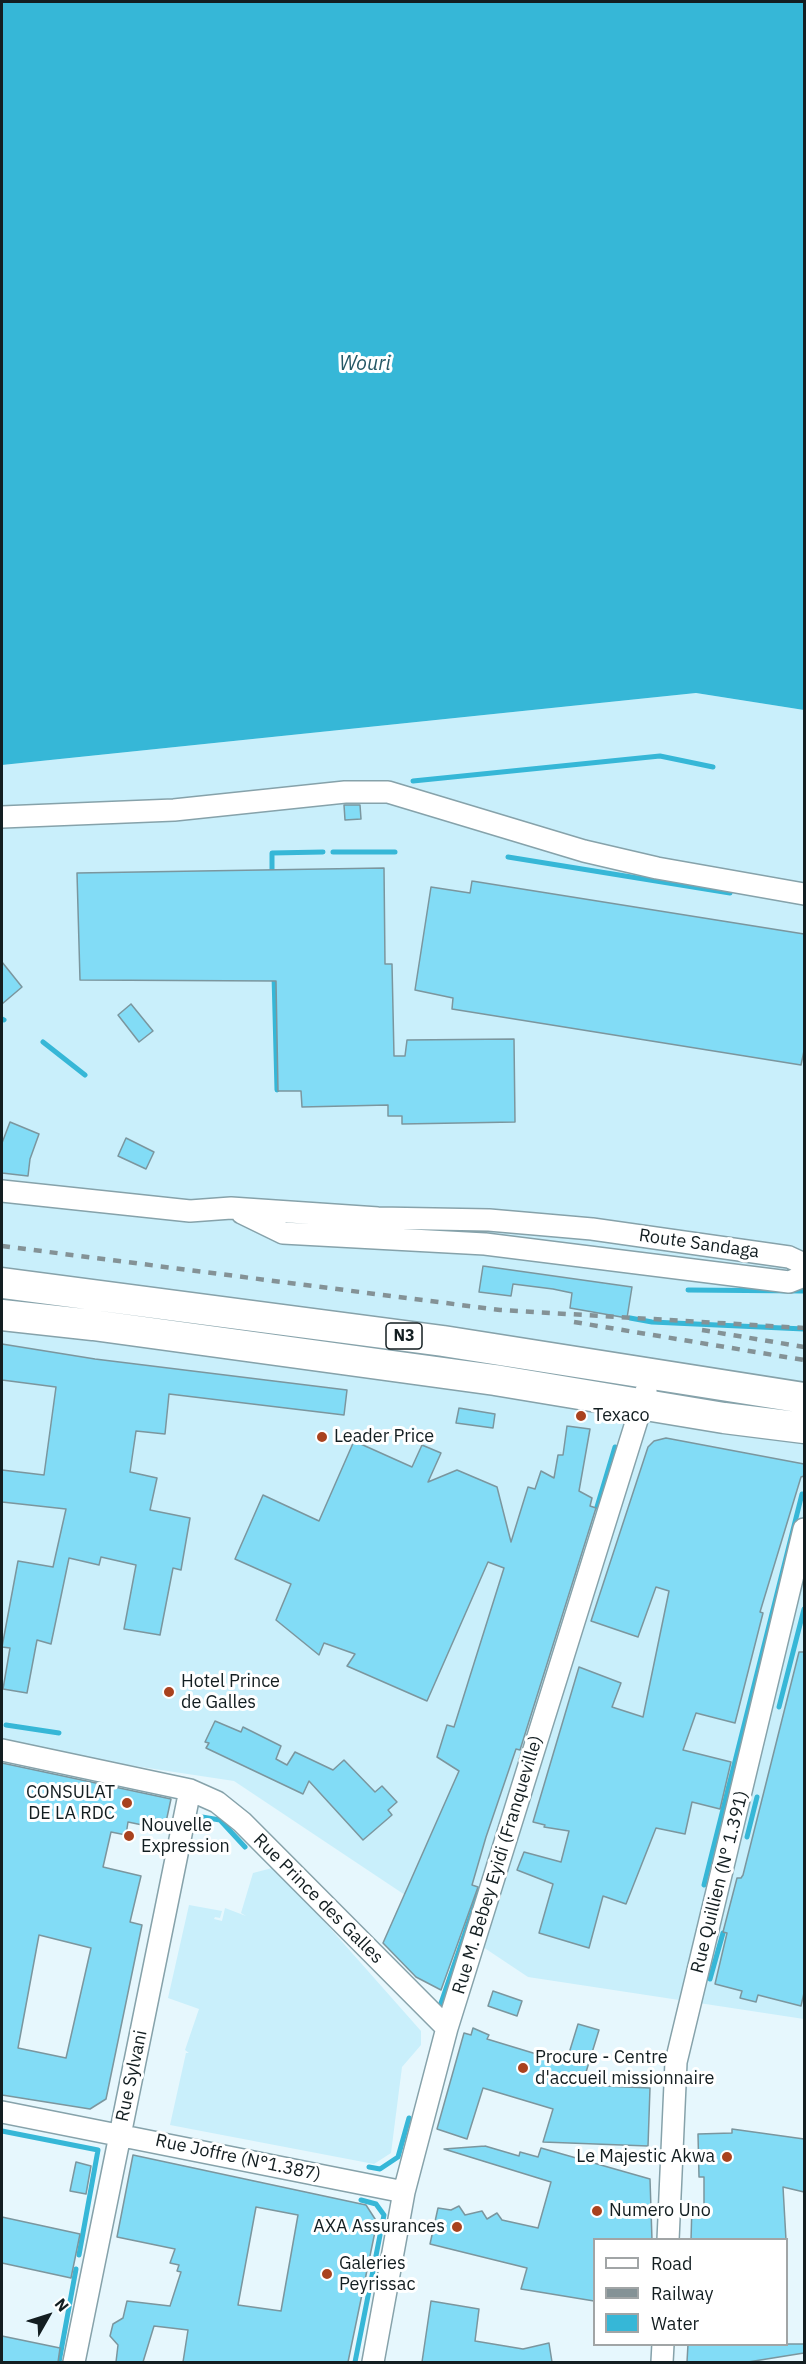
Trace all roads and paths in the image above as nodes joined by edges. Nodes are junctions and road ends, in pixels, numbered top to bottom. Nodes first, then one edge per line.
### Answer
1 (2, 818) edge
2 (804, 894) edge
3 (2, 1191) edge
4 (377, 1228) junction
5 (804, 1264) edge
6 (804, 1276) edge
7 (2, 1283) edge
8 (2, 1315) edge
9 (651, 1374) junction
10 (804, 1398) edge
11 (642, 1405) junction
12 (804, 1428) edge
13 (804, 1529) edge
14 (2, 1750) edge
15 (190, 1790) junction
16 (447, 2028) junction
17 (2, 2112) edge
18 (120, 2134) junction
19 (404, 2192) junction
20 (668, 2238) edge
21 (663, 2346) edge
22 (74, 2362) edge
23 (373, 2362) edge
24 (662, 2362) edge

1 - 2 street
3 - 4 street
4 - 5 street, Route Sandaga
4 - 6 street
7 - 9 highway, N3
8 - 11 highway, N3
9 - 10 highway, N3
9 - 11 street, Rue M. Bebey Eyidi (Franqueville)
11 - 12 highway, N3
11 - 16 street, Rue M. Bebey Eyidi (Franqueville)
13 - 20 street, Rue Quillien (N° 1.391)
14 - 15 street, Rue Prince des Galles
15 - 16 street, Rue Prince des Galles
15 - 18 street, Rue Sylvani
16 - 19 street, Rue M. Bebey Eyidi (Franqueville)
17 - 18 street, Rue Joffre (N°1.387)
18 - 19 street, Rue Joffre (N°1.387)
18 - 22 street, Rue Sylvani
19 - 23 street, Rue M. Bebey Eyidi (Franqueville)
21 - 24 street

